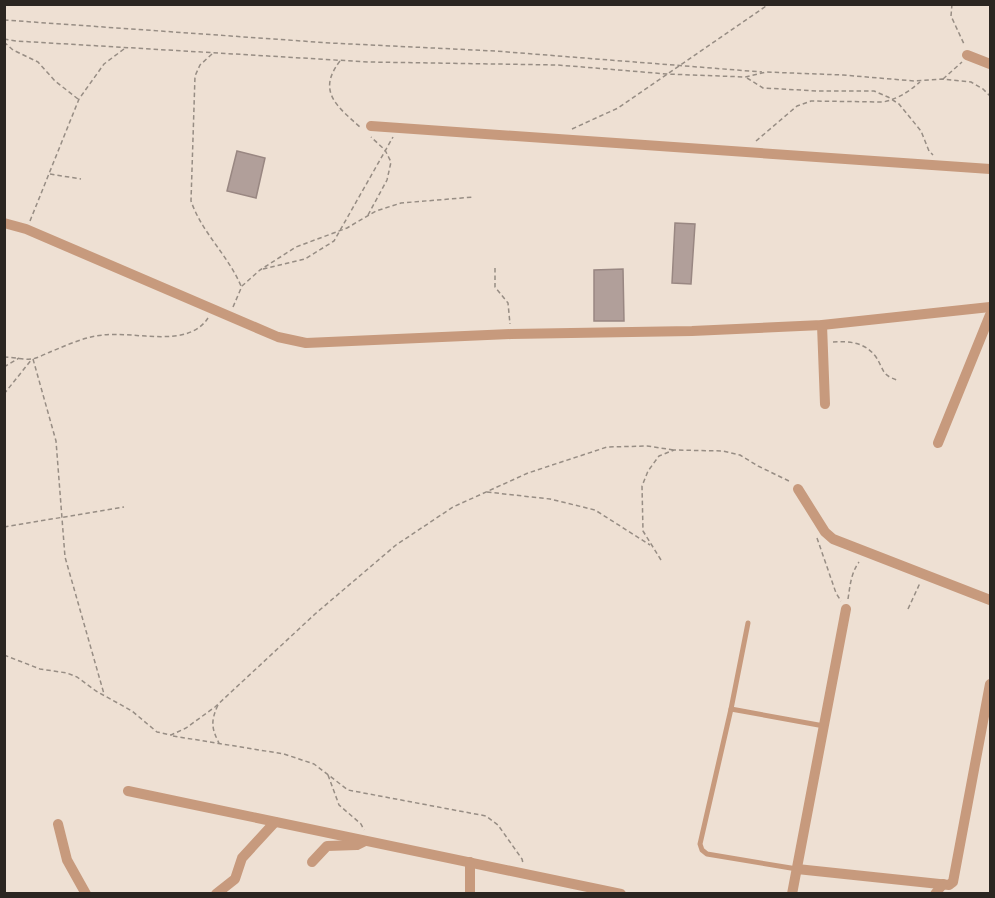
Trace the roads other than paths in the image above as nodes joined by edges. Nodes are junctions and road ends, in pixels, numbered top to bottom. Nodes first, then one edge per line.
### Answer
1 (967, 55) road end
2 (990, 63) edge
3 (367, 130) road end
4 (990, 169) edge
5 (4, 223) edge
6 (990, 307) edge
7 (990, 315) edge
8 (822, 325) junction
9 (825, 404) dead end
10 (938, 443) dead end
11 (798, 489) road end
12 (990, 600) edge
13 (846, 609) road end
14 (748, 623) dead end
15 (990, 684) edge
16 (731, 709) junction
17 (824, 726) junction
18 (128, 791) dead end
19 (275, 822) junction
20 (58, 824) dead end
21 (368, 841) junction
22 (312, 862) dead end
23 (470, 862) junction
24 (797, 869) junction
25 (943, 884) junction
26 (86, 894) edge
27 (216, 894) edge
28 (471, 894) edge
29 (621, 894) edge
30 (792, 894) edge
31 (935, 894) edge

1 - 2 street
3 - 4 street
5 - 8 street
6 - 8 street
7 - 10 street
8 - 9 street
11 - 12 street
13 - 17 street
14 - 16 lane
15 - 25 street
16 - 17 lane
16 - 24 lane
17 - 24 street
18 - 19 street
19 - 21 street
19 - 27 street
20 - 26 street
21 - 22 street
21 - 23 street
23 - 28 street
23 - 29 street
24 - 25 street
24 - 30 street
25 - 31 street

